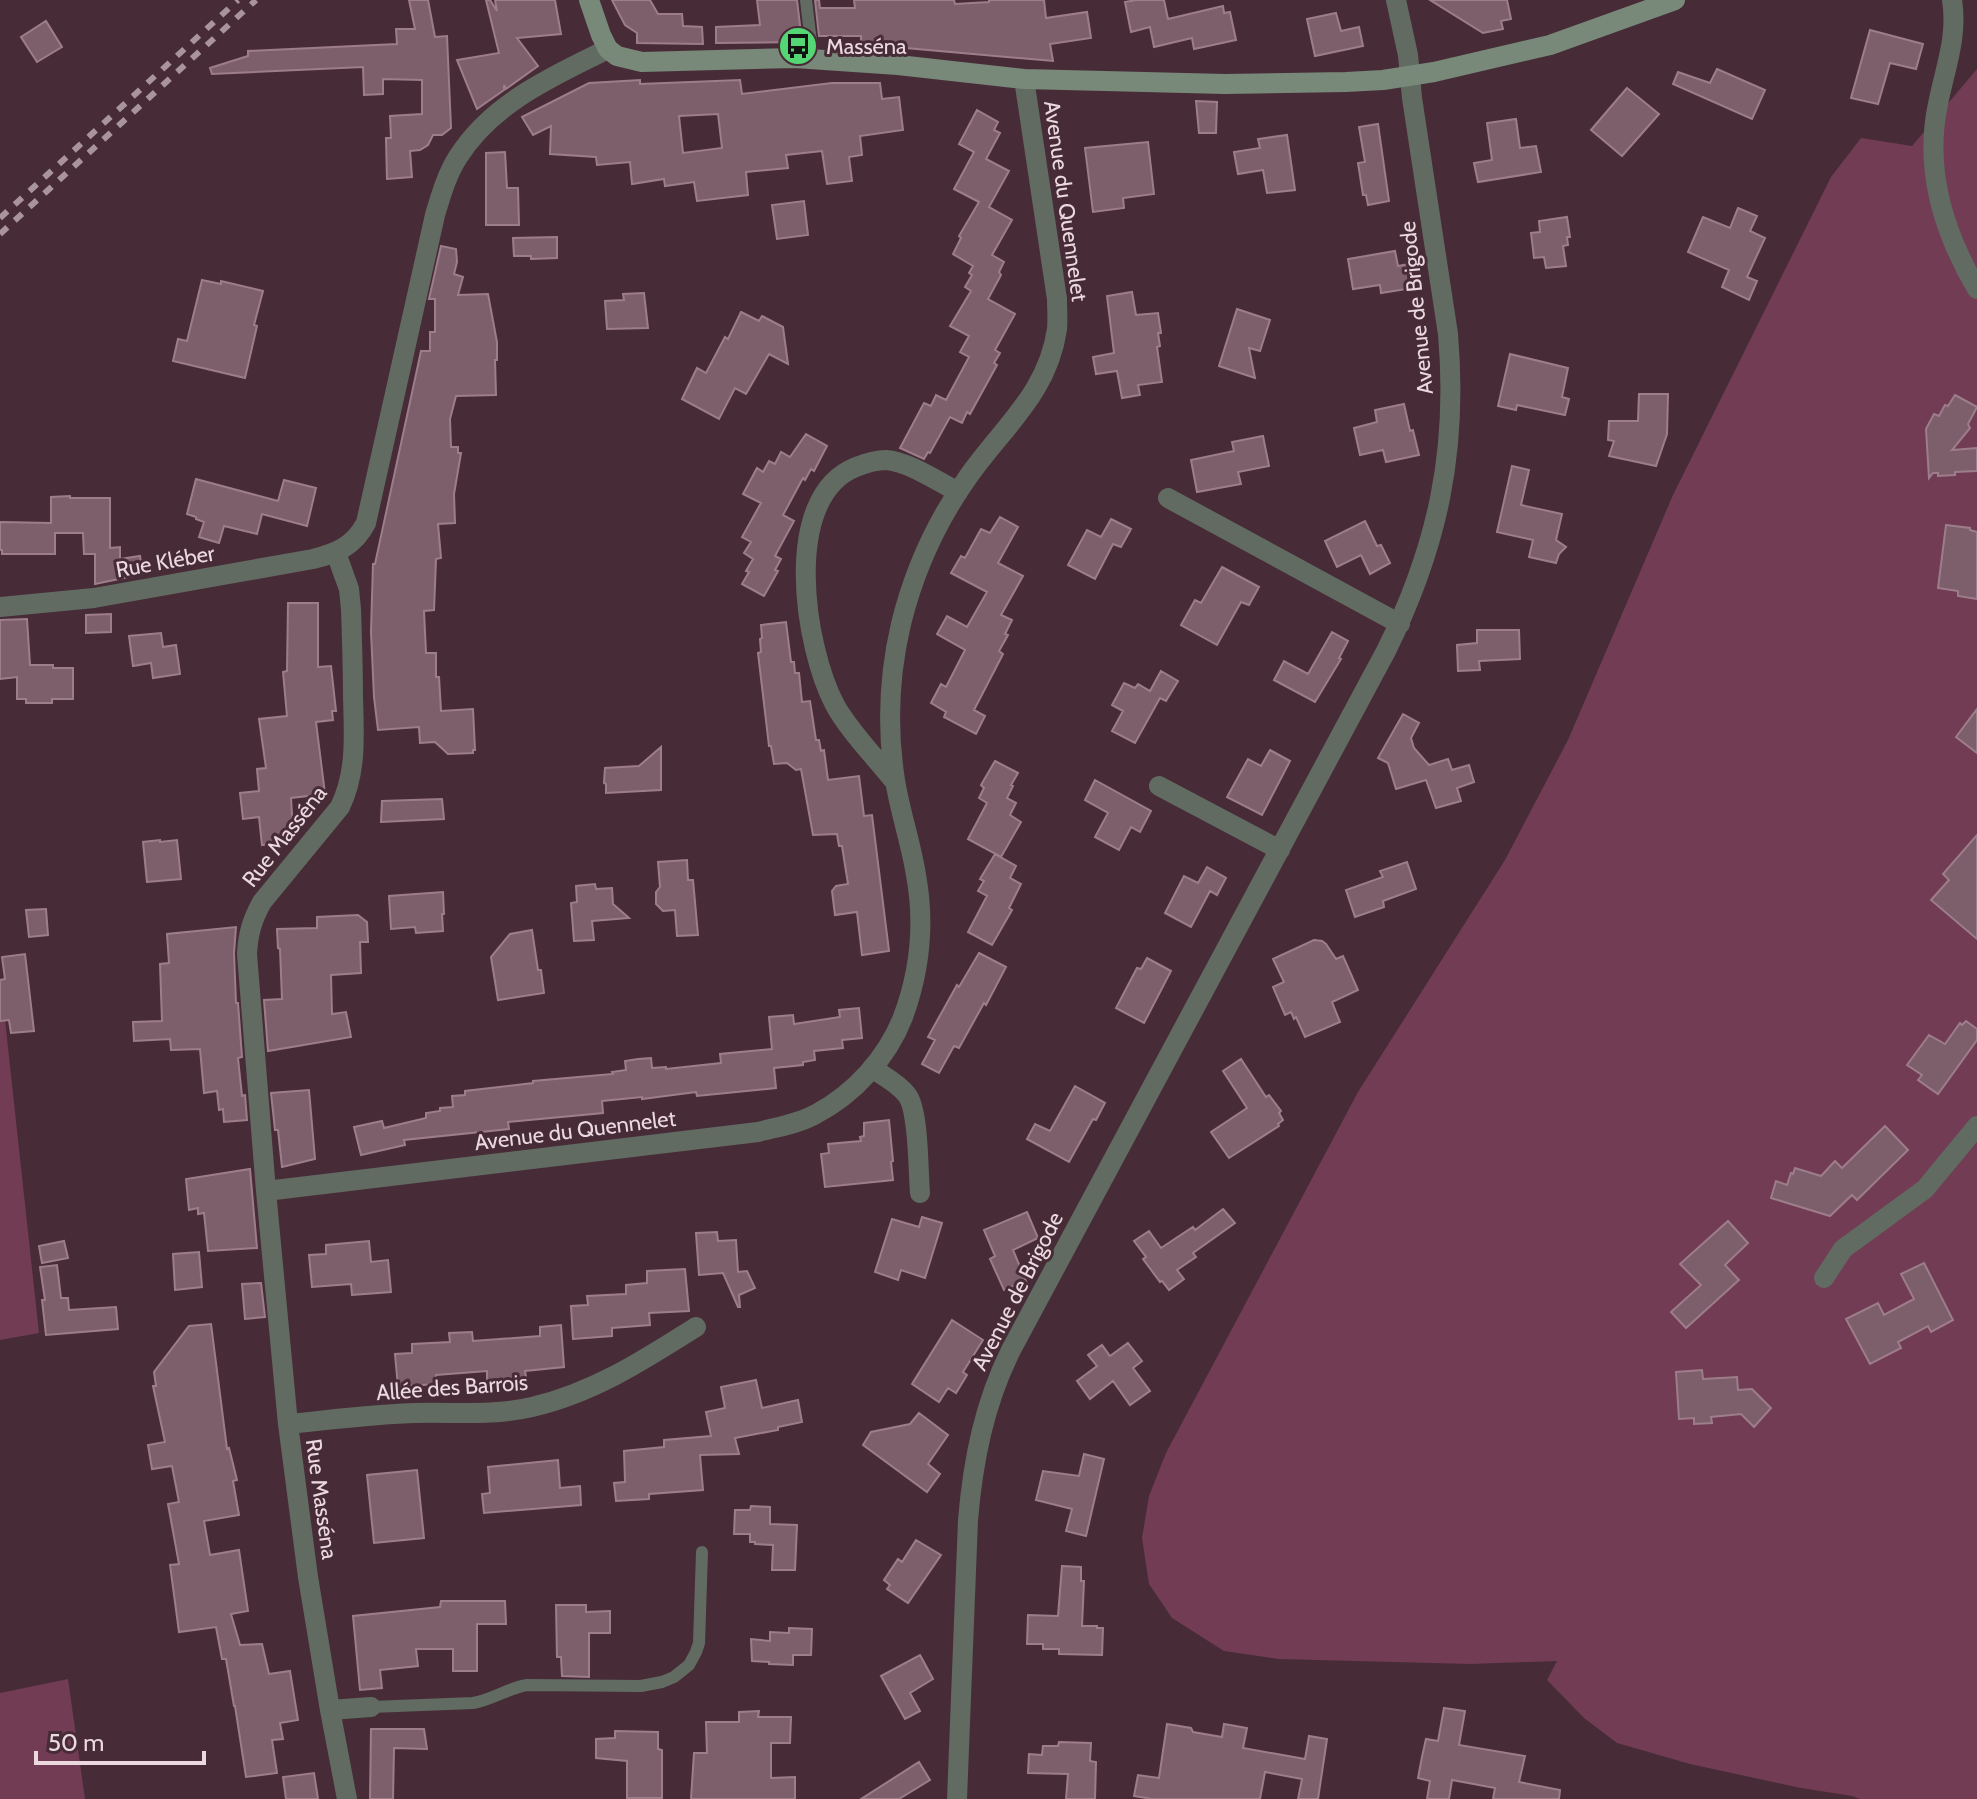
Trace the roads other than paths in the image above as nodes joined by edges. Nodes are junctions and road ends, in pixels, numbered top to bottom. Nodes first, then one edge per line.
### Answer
1 (589, 0) edge
2 (806, 0) edge
3 (1396, 0) edge
4 (1675, 0) edge
5 (1952, 0) edge
6 (608, 49) junction
7 (813, 59) junction
8 (1410, 76) junction
9 (1024, 79) junction
10 (1977, 289) edge
11 (958, 492) junction
12 (1168, 498) dead end
13 (336, 553) junction
14 (0, 607) edge
15 (1400, 624) junction
16 (895, 782) junction
17 (1159, 786) dead end
18 (1280, 850) junction
19 (872, 1068) junction
20 (1977, 1126) edge
21 (266, 1191) junction
22 (920, 1193) dead end
23 (1824, 1278) dead end
24 (696, 1327) dead end
25 (288, 1424) junction
26 (702, 1552) dead end
27 (371, 1707) joint
28 (330, 1710) junction
29 (347, 1799) edge
30 (957, 1799) edge

1 - 6 street
2 - 7 lane
3 - 8 street, Avenue de Brigode
4 - 8 street
5 - 10 street
6 - 7 street
6 - 13 street
7 - 9 street
8 - 9 street
8 - 15 street, Avenue de Brigode
9 - 11 street, Avenue du Quennelet
11 - 16 street, Avenue du Quennelet
11 - 16 street, Avenue du Quennelet
12 - 15 street
13 - 14 street, Rue Kléber
13 - 21 street, Rue Masséna
15 - 18 street, Avenue de Brigode
16 - 19 street, Avenue du Quennelet
17 - 18 street
18 - 30 street, Avenue de Brigode
19 - 21 street, Avenue du Quennelet
19 - 22 street
20 - 23 street
21 - 25 street, Rue Masséna
24 - 25 street, Allée des Barrois
25 - 28 street, Rue Masséna
26 - 27 lane
27 - 28 street
28 - 29 street, Rue Masséna

